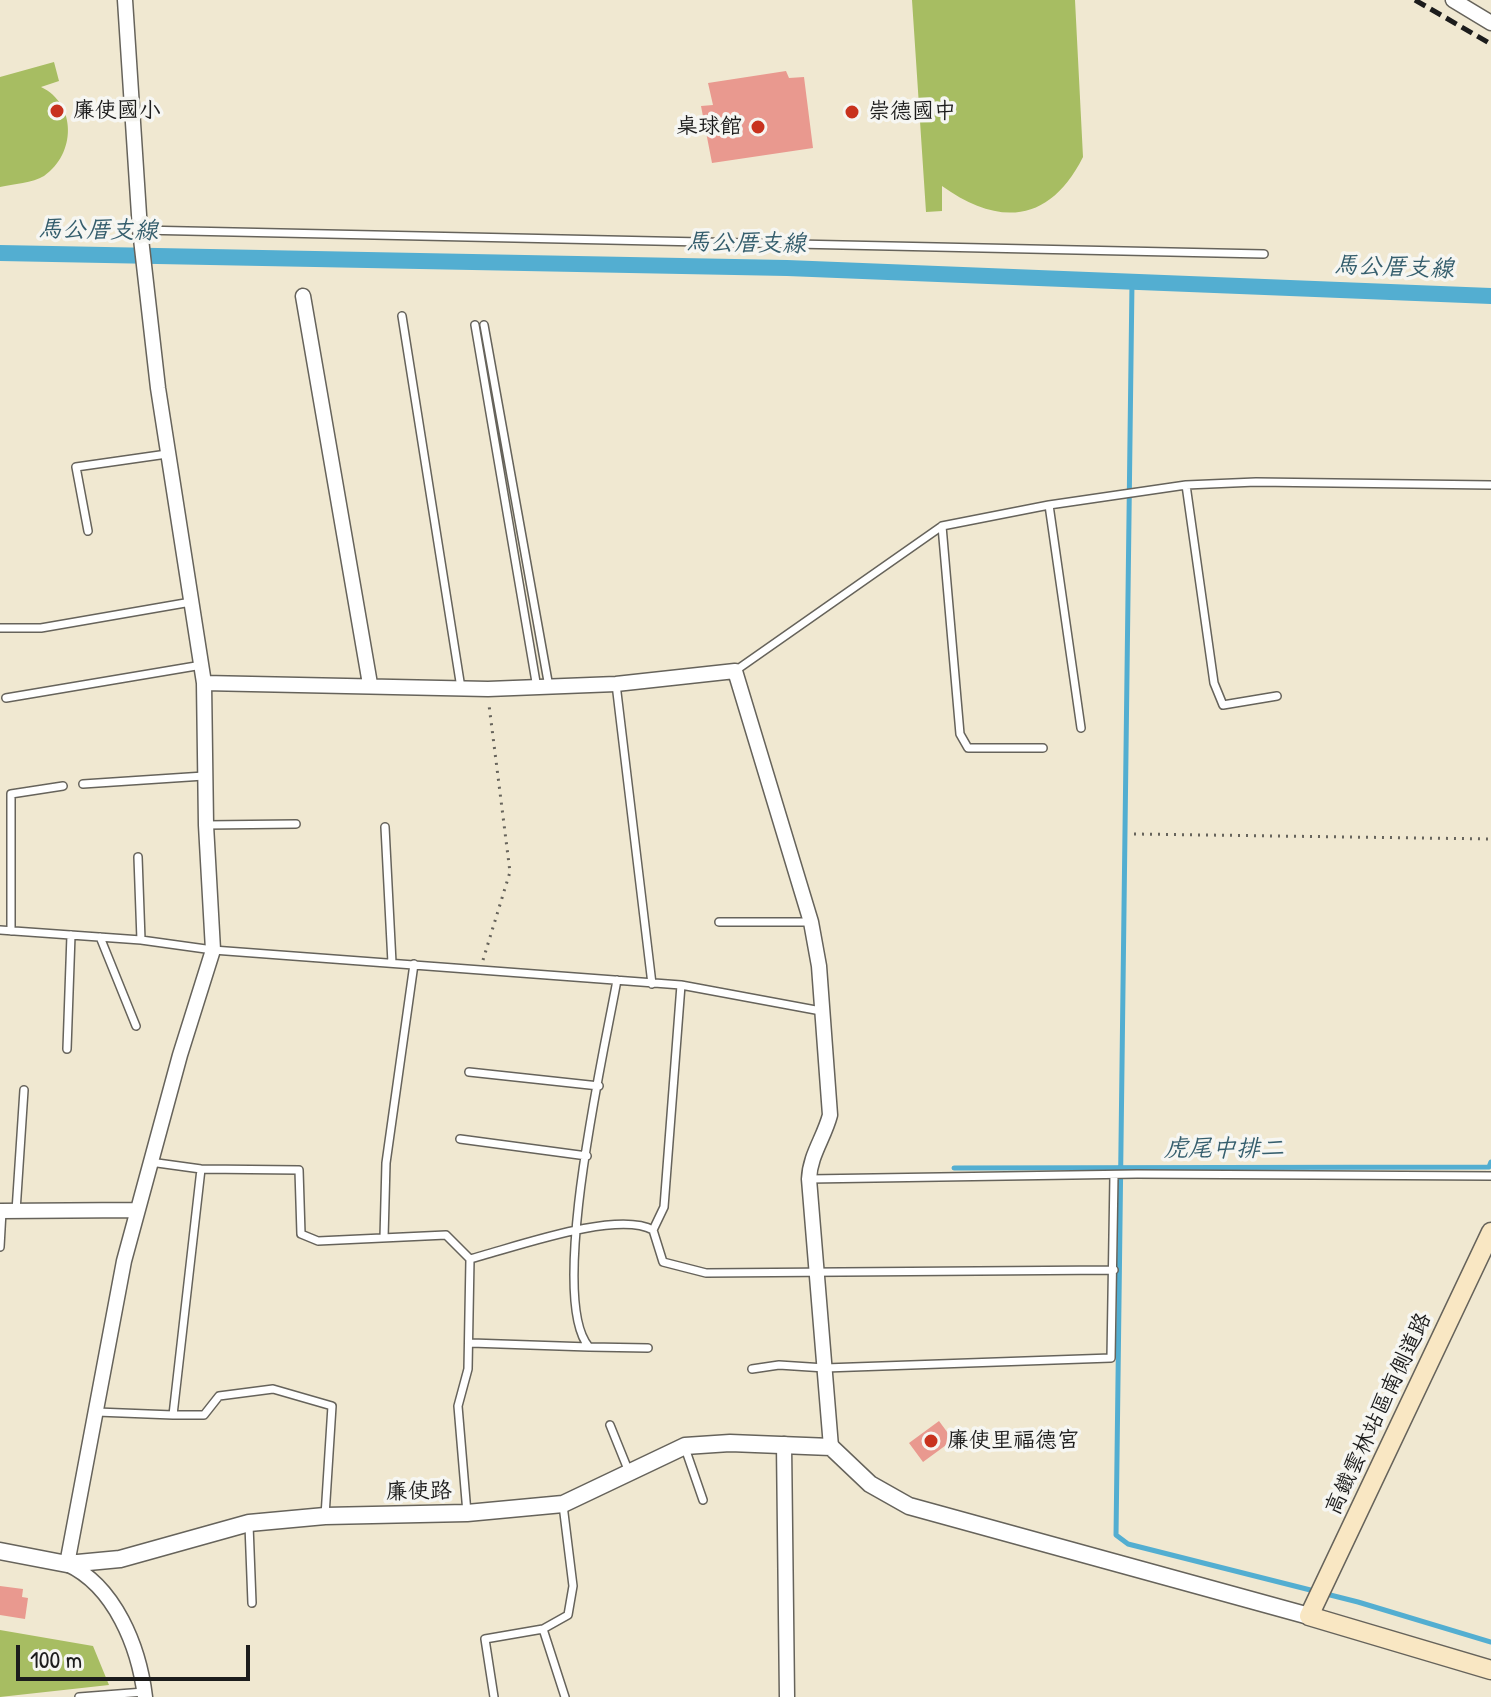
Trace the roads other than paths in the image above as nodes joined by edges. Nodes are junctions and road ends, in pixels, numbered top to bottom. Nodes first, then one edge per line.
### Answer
1 (125, 0) edge
2 (1453, 0) edge
3 (1491, 23) edge
4 (141, 235) junction
5 (1264, 254) dead end
6 (303, 296) dead end
7 (402, 316) dead end
8 (479, 325) dead end
9 (167, 454) junction
10 (1186, 485) junction
11 (1491, 485) edge
12 (1049, 505) junction
13 (942, 526) junction
14 (88, 531) dead end
15 (191, 602) junction
16 (0, 628) edge
17 (202, 665) junction
18 (735, 671) junction
19 (204, 683) junction
20 (370, 684) junction
21 (616, 684) junction
22 (543, 687) junction
23 (461, 688) junction
24 (1277, 696) dead end
25 (6, 698) dead end
26 (1081, 728) dead end
27 (1043, 748) dead end
28 (206, 776) junction
29 (83, 784) dead end
30 (63, 786) dead end
31 (296, 824) dead end
32 (206, 825) junction
33 (385, 827) dead end
34 (138, 857) dead end
35 (719, 922) dead end
36 (811, 922) junction
37 (0, 930) edge
38 (11, 931) junction
39 (71, 935) junction
40 (100, 937) junction
41 (141, 940) junction
42 (213, 950) junction
43 (392, 963) junction
44 (414, 964) junction
45 (617, 980) junction
46 (652, 984) junction
47 (681, 985) junction
48 (823, 1012) junction
49 (136, 1026) dead end
50 (67, 1049) dead end
51 (469, 1072) dead end
52 (599, 1086) junction
53 (24, 1090) dead end
54 (460, 1139) dead end
55 (587, 1156) junction
56 (150, 1162) junction
57 (201, 1169) junction
58 (1114, 1175) junction
59 (1491, 1176) edge
60 (809, 1179) junction
61 (137, 1210) junction
62 (6, 1211) edge
63 (653, 1230) junction
64 (1491, 1232) edge
65 (575, 1233) junction
66 (384, 1238) junction
67 (0, 1247) edge
68 (470, 1259) junction
69 (1114, 1270) junction
70 (818, 1272) junction
71 (471, 1343) junction
72 (589, 1347) junction
73 (648, 1348) dead end
74 (825, 1368) junction
75 (752, 1369) dead end
76 (97, 1412) junction
77 (173, 1415) junction
78 (610, 1425) dead end
79 (784, 1444) junction
80 (685, 1446) junction
81 (831, 1447) junction
82 (630, 1474) junction
83 (703, 1500) dead end
84 (563, 1504) junction
85 (467, 1513) junction
86 (325, 1516) junction
87 (249, 1523) junction
88 (0, 1551) edge
89 (67, 1564) junction
90 (252, 1603) dead end
91 (1309, 1616) junction
92 (543, 1629) junction
93 (1491, 1670) edge
94 (145, 1695) edge
95 (79, 1697) edge
96 (494, 1697) edge
97 (565, 1697) edge
98 (787, 1697) edge

1 - 4 street
2 - 3 street
4 - 5 lane
4 - 9 street
6 - 20 street
7 - 23 lane
8 - 22 lane
9 - 14 lane
9 - 15 street
10 - 11 lane
10 - 12 lane
10 - 24 lane
12 - 13 lane
12 - 26 lane
13 - 18 lane
13 - 27 lane
15 - 16 lane
15 - 17 street
17 - 19 street
17 - 25 lane
18 - 21 street
18 - 36 street
19 - 20 street
19 - 28 street
20 - 23 street
21 - 22 street
21 - 46 lane
22 - 23 street
28 - 29 lane
28 - 32 street
30 - 38 lane
31 - 32 lane
32 - 42 street
33 - 43 lane
34 - 41 lane
35 - 36 lane
36 - 48 street
37 - 38 lane
38 - 39 lane
39 - 40 lane
39 - 50 lane
40 - 41 lane
40 - 49 lane
41 - 42 lane
42 - 43 lane
42 - 56 street
43 - 44 lane
44 - 45 lane
44 - 66 lane
45 - 46 lane
45 - 52 lane
46 - 47 lane
47 - 48 lane
47 - 63 lane
48 - 60 street
51 - 52 lane
52 - 55 lane
53 - 62 lane
54 - 55 lane
55 - 65 lane
56 - 57 lane
56 - 61 street
57 - 66 lane
57 - 77 lane
58 - 59 lane
58 - 60 lane
58 - 69 lane
60 - 70 street
61 - 62 street
61 - 76 street
62 - 67 lane
63 - 65 lane
63 - 70 lane
64 - 91 main road, 高鐵雲林站區南側道路
65 - 68 lane
65 - 72 lane
66 - 68 lane
68 - 71 lane
69 - 70 lane
69 - 74 lane
70 - 74 street
71 - 72 lane
71 - 85 lane
72 - 73 lane
74 - 75 lane
74 - 81 street
76 - 77 lane
76 - 89 street
77 - 86 lane
78 - 82 lane
79 - 80 street, 廉使路
79 - 81 street, 廉使路
79 - 98 street
80 - 82 street, 廉使路
80 - 83 lane
81 - 91 street
82 - 84 street, 廉使路
84 - 85 street, 廉使路
84 - 92 lane
85 - 86 street, 廉使路
86 - 87 street, 廉使路
87 - 89 street, 廉使路
87 - 90 lane
88 - 89 street, 廉使路
89 - 94 street
91 - 93 main road
92 - 96 lane
92 - 97 lane
94 - 95 lane

